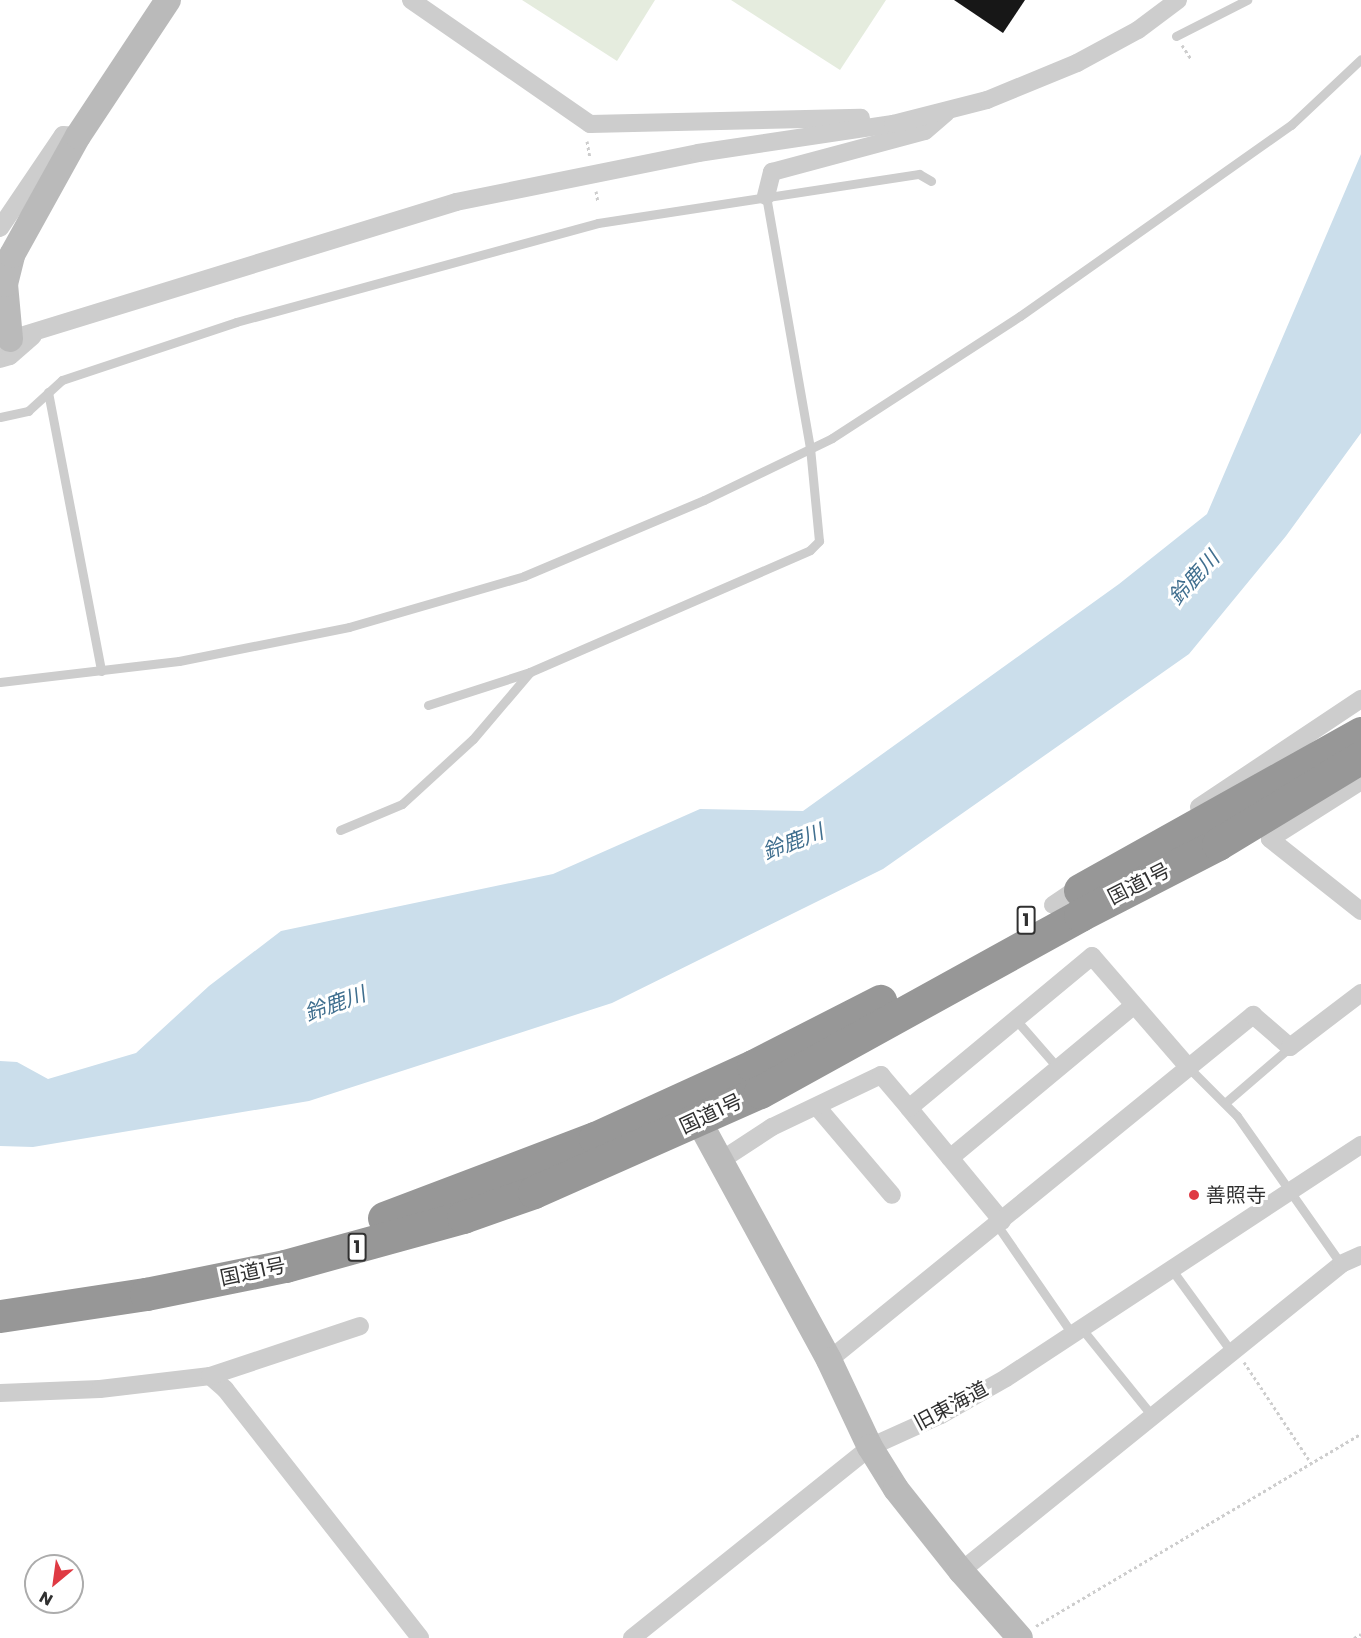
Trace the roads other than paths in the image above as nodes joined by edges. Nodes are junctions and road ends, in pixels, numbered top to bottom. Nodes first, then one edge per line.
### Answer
1 (168, 0) edge
2 (411, 0) edge
3 (1178, 0) edge
4 (1247, 0) edge
5 (1176, 36) road end
6 (1361, 59) edge
7 (950, 110) junction
8 (893, 124) junction
9 (78, 136) junction
10 (932, 181) dead end
11 (766, 196) junction
12 (0, 228) edge
13 (3, 347) edge
14 (48, 392) junction
15 (0, 417) edge
16 (810, 448) junction
17 (101, 671) junction
18 (530, 672) junction
19 (0, 682) edge
20 (1361, 699) edge
21 (428, 705) dead end
22 (1361, 733) edge
23 (1361, 757) edge
24 (1361, 781) edge
25 (340, 830) dead end
26 (1053, 905) junction
27 (1361, 911) edge
28 (1361, 993) edge
29 (1133, 1006) junction
30 (1017, 1021) junction
31 (1290, 1047) junction
32 (1058, 1068) junction
33 (1189, 1068) junction
34 (1225, 1103) junction
35 (818, 1108) junction
36 (909, 1108) junction
37 (692, 1110) junction
38 (1361, 1145) edge
39 (950, 1158) junction
40 (720, 1161) junction
41 (1290, 1191) junction
42 (892, 1195) dead end
43 (999, 1223) junction
44 (1361, 1255) edge
45 (1341, 1264) junction
46 (1172, 1270) junction
47 (0, 1294) edge
48 (0, 1316) edge
49 (360, 1326) dead end
50 (1078, 1332) junction
51 (1234, 1352) junction
52 (829, 1360) junction
53 (210, 1376) junction
54 (0, 1392) edge
55 (1153, 1417) junction
56 (866, 1450) junction
57 (961, 1571) junction
58 (420, 1638) edge
59 (632, 1638) edge
60 (1020, 1638) edge

1 - 9 street
2 - 8 street
3 - 7 street
4 - 5 lane
6 - 16 lane
7 - 8 street
7 - 11 street
8 - 13 street
9 - 12 street
9 - 13 street
10 - 11 lane
11 - 14 lane
11 - 16 lane
14 - 15 lane
14 - 17 lane
16 - 17 lane
16 - 18 lane
17 - 19 lane
18 - 21 lane
18 - 25 lane
20 - 26 street
22 - 26 highway, 国道1号 / 1
23 - 37 highway, 国道1号 / 1
24 - 27 street
26 - 37 highway, 国道1号 / 1
28 - 31 street
29 - 30 street
29 - 32 street
29 - 33 street
30 - 32 lane
30 - 36 street
31 - 33 street
31 - 34 lane
32 - 39 street
33 - 34 lane
33 - 43 street
34 - 41 lane
35 - 36 street
35 - 40 street
35 - 42 street
36 - 39 street
37 - 40 street
37 - 47 highway, 国道1号 / 1
37 - 48 highway, 国道1号 / 1
38 - 41 street, 旧東海道
39 - 43 street
40 - 52 street
41 - 45 lane
41 - 46 street, 旧東海道
43 - 50 lane
43 - 52 street
44 - 45 street
45 - 51 street
46 - 50 street, 旧東海道
46 - 51 lane
49 - 53 street
50 - 55 lane
50 - 56 street, 旧東海道
51 - 55 street
52 - 56 street
53 - 54 street
53 - 58 street
55 - 57 street
56 - 57 street
56 - 59 street, 旧東海道
57 - 60 street

